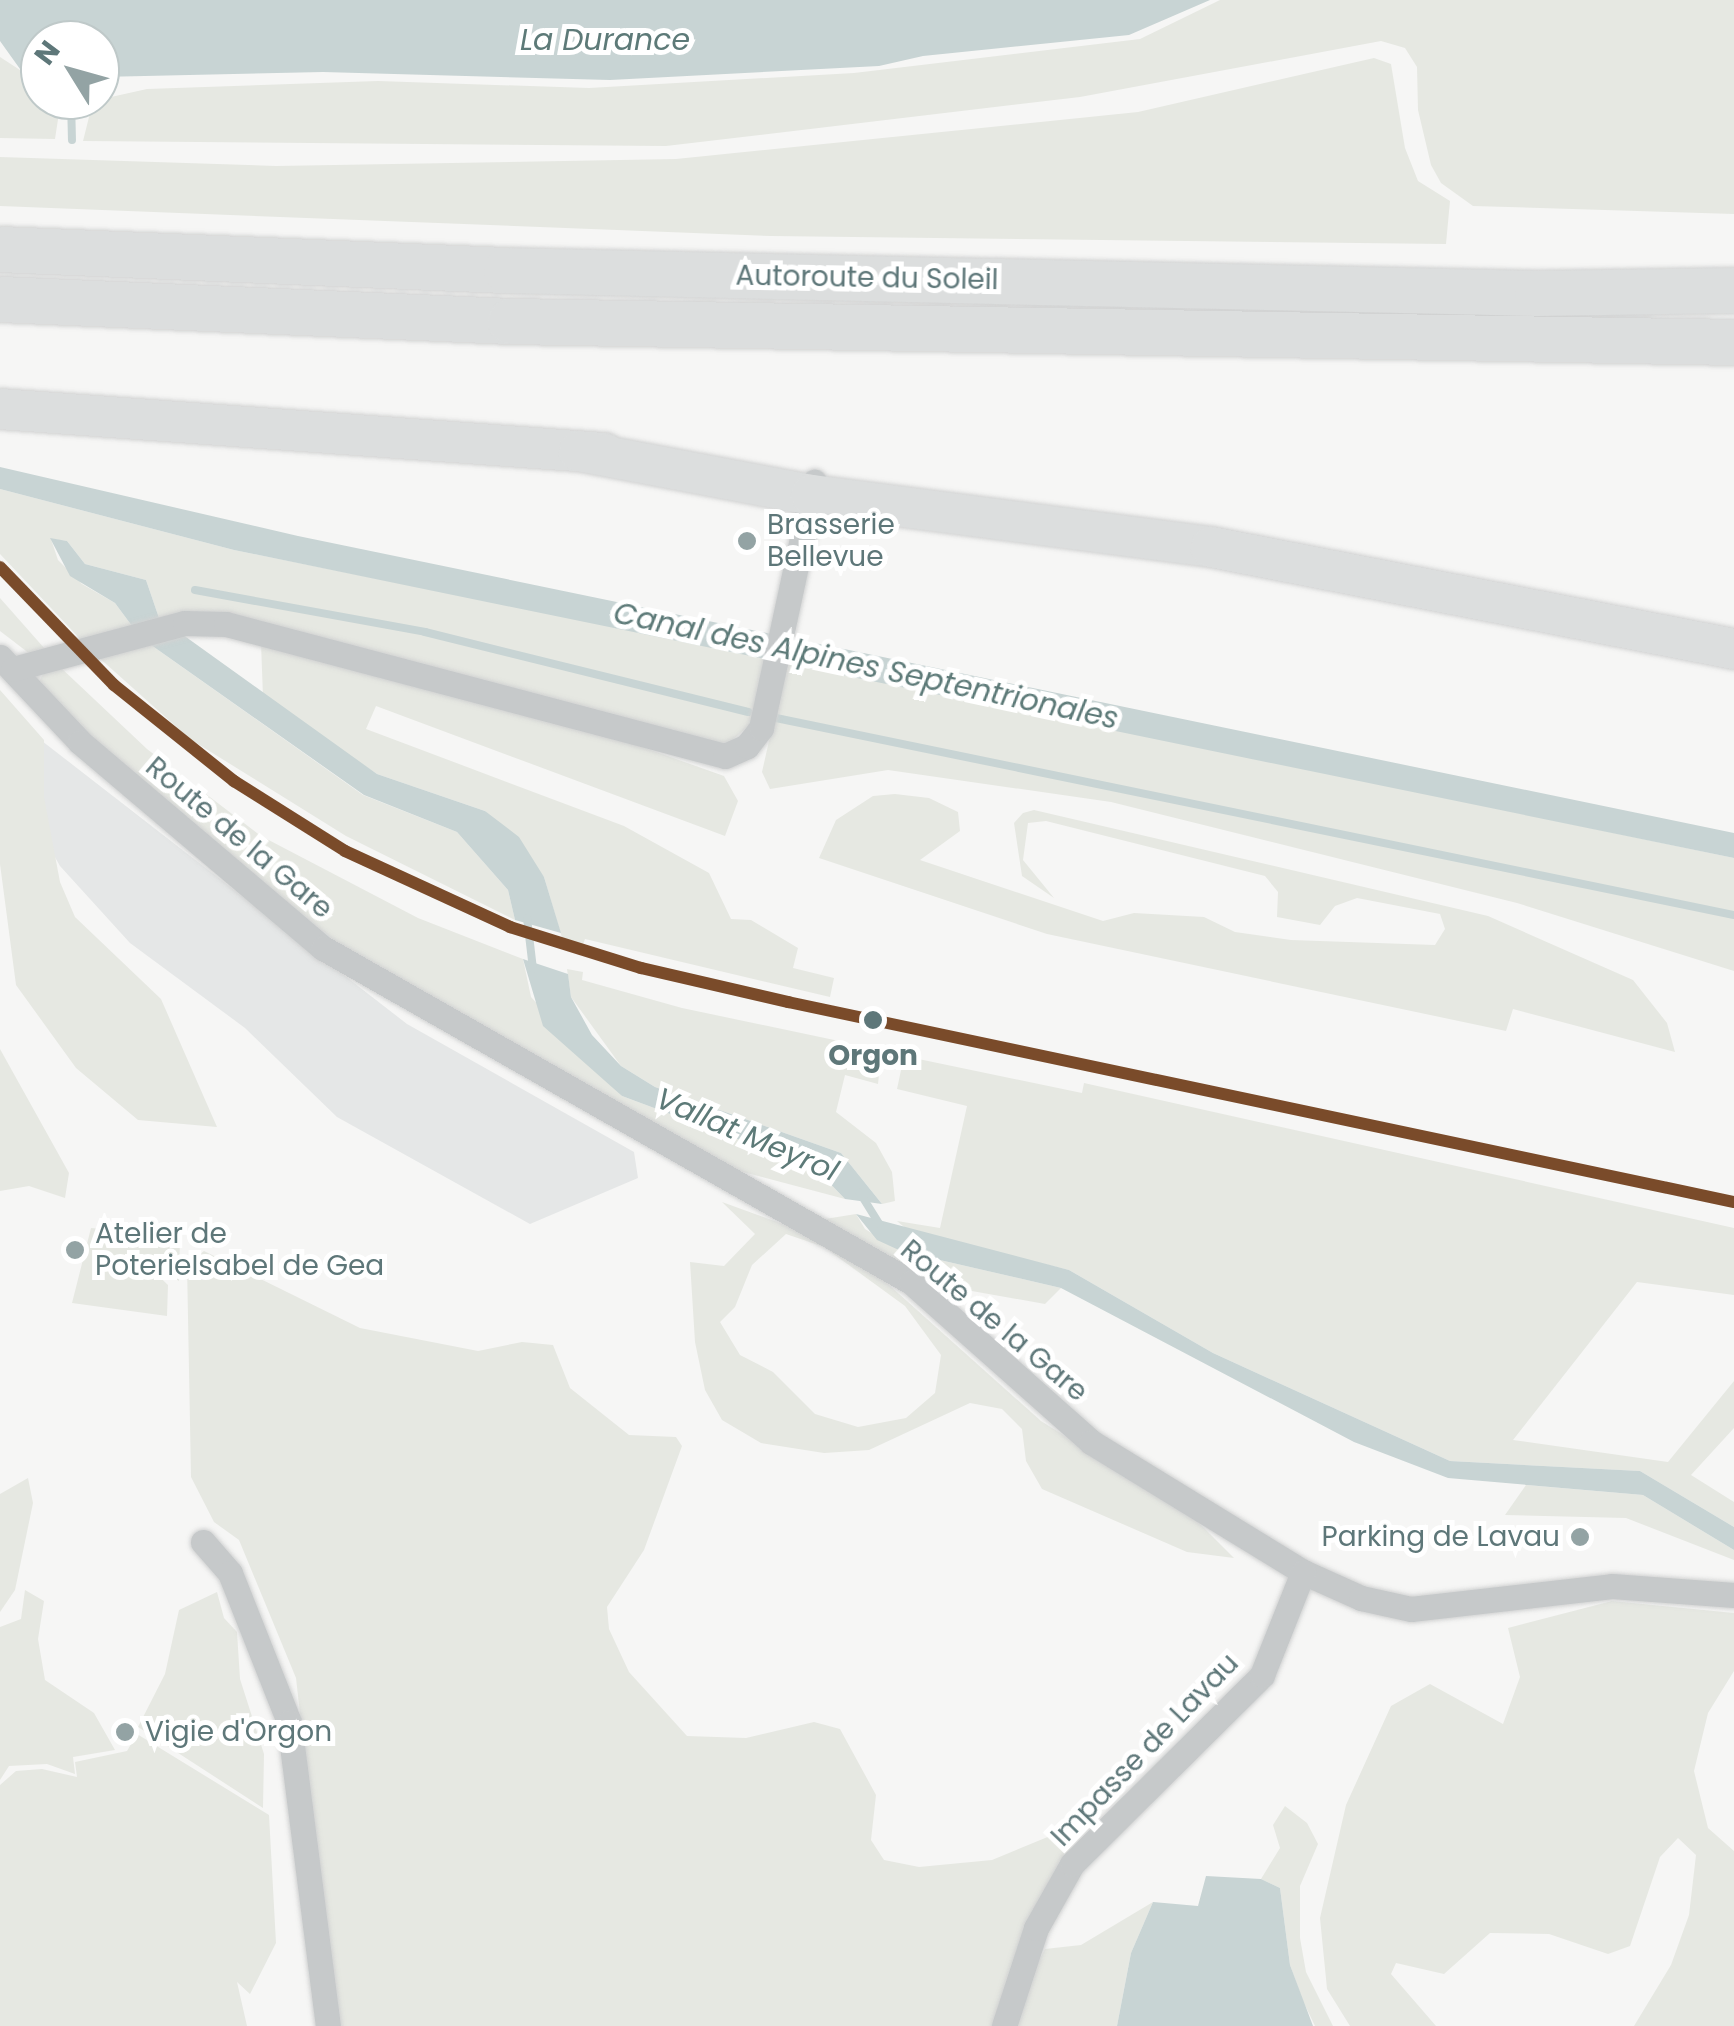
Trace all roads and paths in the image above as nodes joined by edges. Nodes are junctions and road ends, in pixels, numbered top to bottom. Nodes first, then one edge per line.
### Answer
1 (0, 249) edge
2 (1734, 290) edge
3 (0, 299) edge
4 (1734, 342) edge
5 (0, 408) edge
6 (813, 486) junction
7 (1734, 649) edge
8 (6, 663) edge
9 (202, 1542) dead end
10 (1302, 1572) junction
11 (1734, 1594) edge
12 (328, 2026) edge
13 (1004, 2026) edge

1 - 2 highway, Autoroute du Soleil
3 - 4 highway, Autoroute du Soleil
5 - 6 main road
6 - 7 main road
6 - 8 street
8 - 10 street, Route de la Gare
9 - 12 street
10 - 11 street, Route de la Gare
10 - 13 street, Impasse de Lavau

